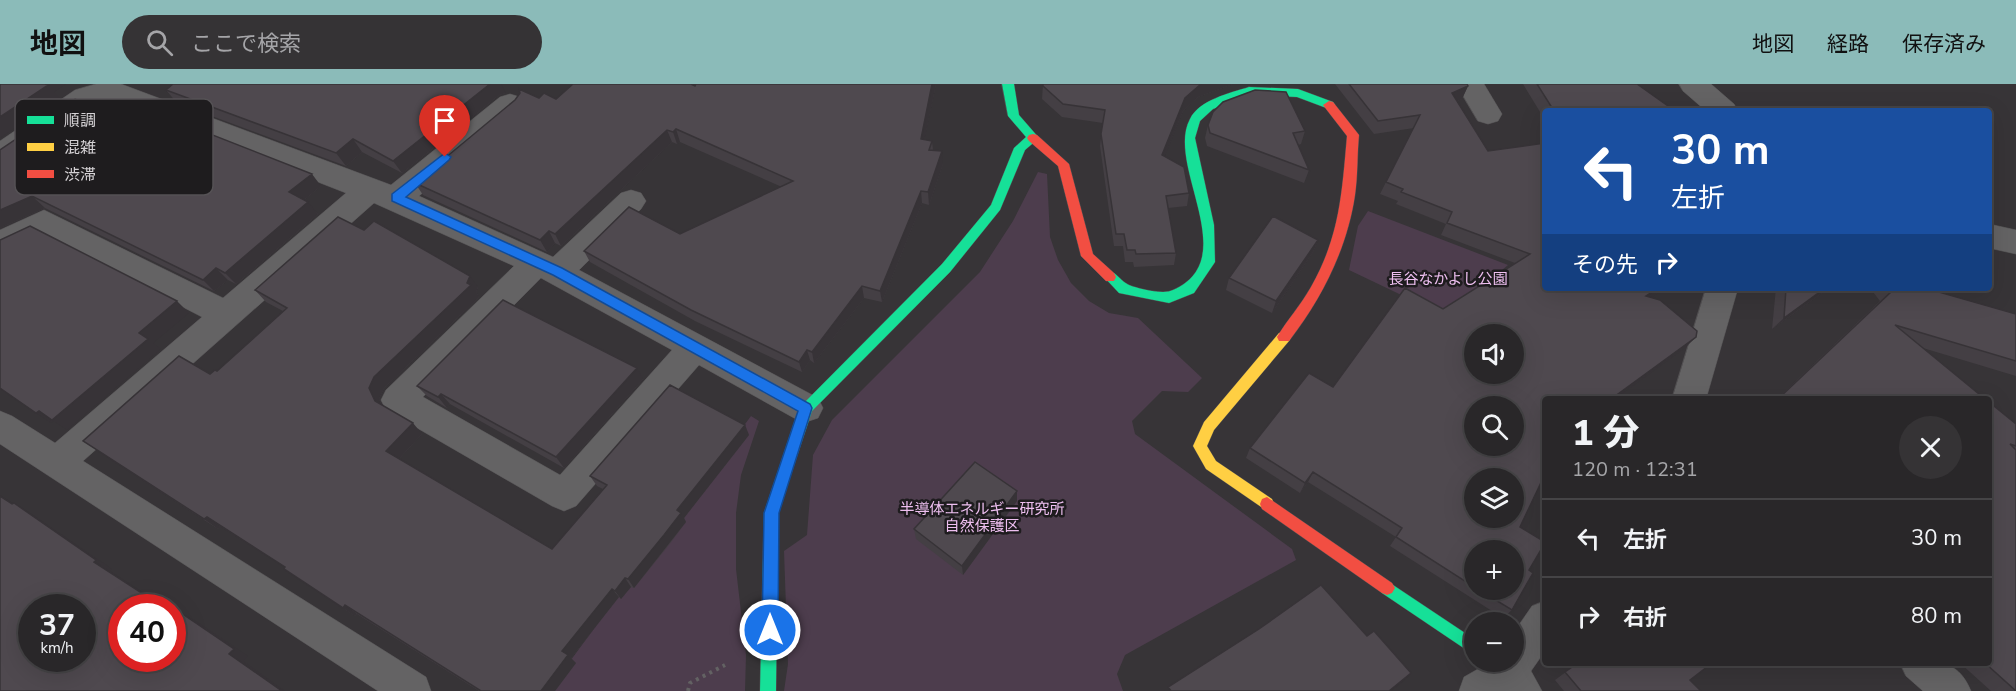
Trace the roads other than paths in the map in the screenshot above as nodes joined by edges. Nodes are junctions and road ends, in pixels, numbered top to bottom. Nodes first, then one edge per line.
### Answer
1 (1008, 84) edge
2 (1470, 84) edge
3 (1693, 84) edge
4 (81, 99) edge
5 (133, 99) edge
6 (510, 104) edge
7 (1721, 108) edge
8 (1488, 114) dead end
9 (213, 129) edge
10 (1033, 138) junction
11 (15, 145) edge
12 (0, 155) edge
13 (383, 194) junction
14 (631, 201) dead end
15 (1992, 237) edge
16 (2016, 242) edge
17 (0, 244) edge
18 (547, 268) junction
19 (1721, 291) edge
20 (227, 315) junction
21 (696, 346) junction
22 (1690, 396) edge
23 (806, 408) junction
24 (0, 426) edge
25 (57, 462) junction
26 (1542, 624) edge
27 (1464, 641) edge
28 (1923, 666) edge
29 (1501, 679) edge
30 (412, 691) edge
31 (768, 691) edge
32 (1952, 691) edge

1 - 10 street
2 - 8 street
3 - 7 street
4 - 5 street
6 - 13 street
9 - 13 street
10 - 23 street
10 - 27 street
11 - 12 street
13 - 18 street
13 - 20 street
14 - 18 street
15 - 16 street
17 - 20 street
18 - 21 street
18 - 21 street
19 - 22 street
20 - 25 street
21 - 23 street
23 - 31 street
24 - 25 street
25 - 30 street
26 - 29 street
28 - 32 street

